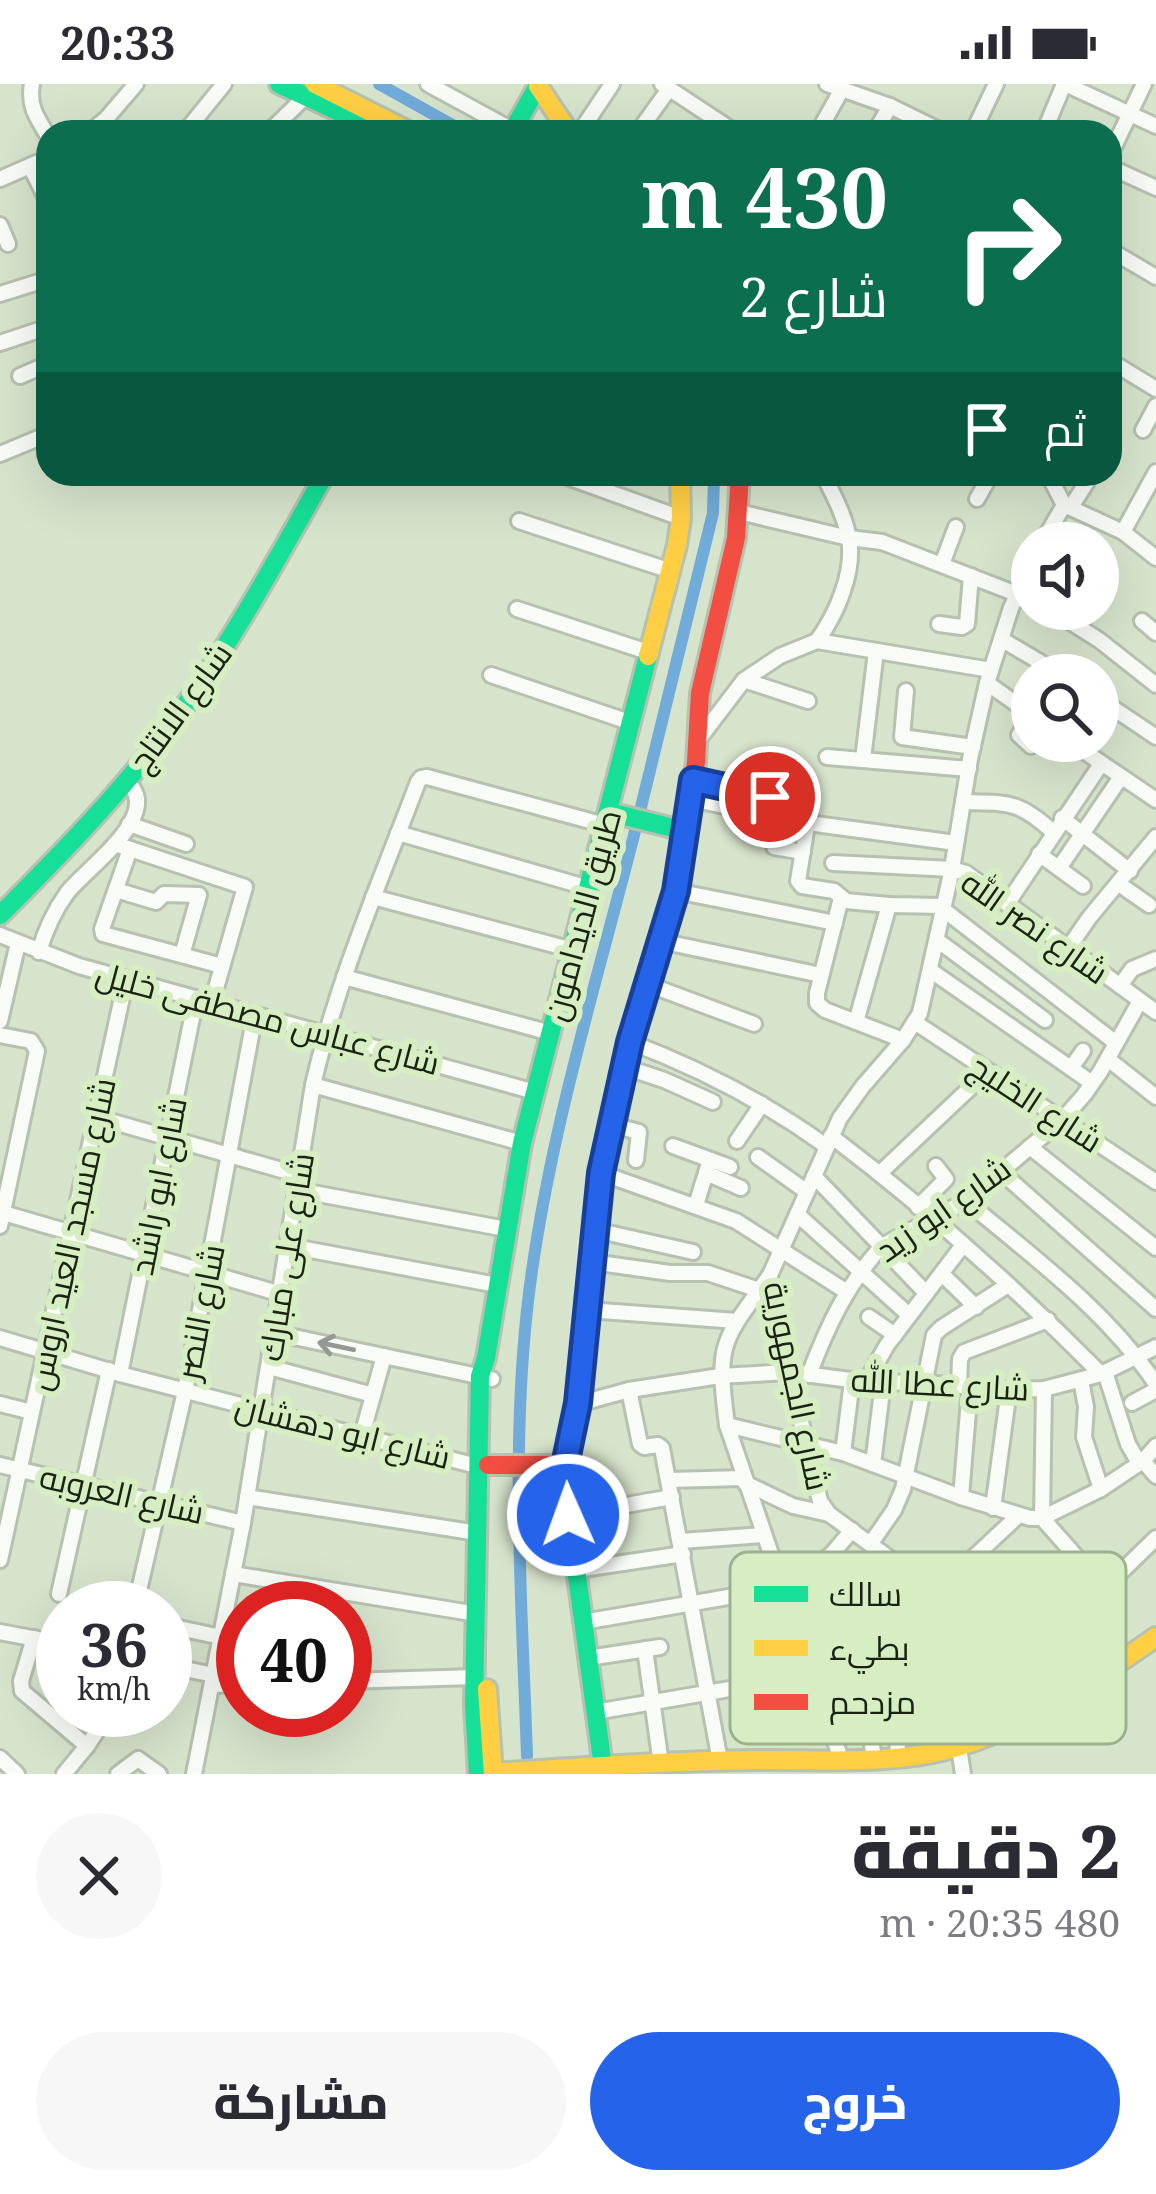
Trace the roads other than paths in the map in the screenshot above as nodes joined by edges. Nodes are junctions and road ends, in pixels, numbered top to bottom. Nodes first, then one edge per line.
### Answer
1 (32, 84) edge
2 (136, 84) edge
3 (224, 84) edge
4 (279, 84) edge
5 (428, 84) edge
6 (611, 84) edge
7 (996, 84) edge
8 (1064, 84) edge
9 (1144, 84) edge
10 (536, 85) edge
11 (665, 86) edge
12 (835, 86) edge
13 (313, 88) edge
14 (890, 106) junction
15 (1130, 113) junction
16 (38, 120) edge
17 (104, 120) edge
18 (195, 120) edge
19 (280, 120) edge
20 (363, 120) edge
21 (489, 120) edge
22 (513, 120) edge
23 (561, 120) edge
24 (588, 120) edge
25 (645, 120) edge
26 (717, 120) edge
27 (822, 120) edge
28 (882, 120) edge
29 (919, 120) edge
30 (979, 120) edge
31 (1048, 120) edge
32 (1156, 126) edge
33 (1122, 130) edge
34 (36, 163) edge
35 (30, 166) junction
36 (1122, 172) edge
37 (0, 178) edge
38 (36, 178) edge
39 (1156, 188) edge
40 (0, 225) edge
41 (8, 244) dead end
42 (1122, 257) edge
43 (1156, 277) edge
44 (36, 283) edge
45 (0, 294) edge
46 (36, 331) edge
47 (0, 343) edge
48 (1122, 368) edge
49 (36, 369) edge
50 (20, 376) dead end
51 (1156, 388) edge
52 (1156, 406) edge
53 (1143, 430) dead end
54 (36, 439) edge
55 (0, 454) edge
56 (1156, 472) edge
57 (307, 486) edge
58 (317, 486) edge
59 (592, 486) edge
60 (680, 486) edge
61 (740, 486) edge
62 (829, 486) edge
63 (984, 486) edge
64 (1055, 486) edge
65 (1083, 486) edge
66 (977, 499) dead end
67 (1067, 506) junction
68 (740, 512) junction
69 (681, 518) junction
70 (519, 521) dead end
71 (1056, 522) edge
72 (956, 527) dead end
73 (1124, 532) junction
74 (849, 538) junction
75 (274, 554) junction
76 (1156, 558) edge
77 (942, 564) junction
78 (671, 571) junction
79 (970, 576) junction
80 (1011, 591) edge
81 (517, 609) dead end
82 (1011, 610) edge
83 (1142, 621) dead end
84 (939, 624) dead end
85 (1083, 630) edge
86 (1156, 633) edge
87 (1001, 639) junction
88 (817, 641) junction
89 (876, 651) junction
90 (651, 652) junction
91 (1026, 654) edge
92 (491, 675) dead end
93 (989, 677) junction
94 (744, 680) junction
95 (1156, 685) edge
96 (906, 691) dead end
97 (1011, 696) edge
98 (808, 701) dead end
99 (1119, 712) edge
100 (632, 723) junction
101 (1156, 737) edge
102 (699, 739) junction
103 (973, 747) junction
104 (827, 757) dead end
105 (862, 760) junction
106 (1098, 762) edge
107 (1101, 764) junction
108 (968, 769) junction
109 (1121, 777) junction
110 (126, 781) junction
111 (692, 789) junction
112 (1156, 800) edge
113 (963, 802) junction
114 (607, 819) junction
115 (808, 823) junction
116 (130, 824) junction
117 (1057, 825) junction
118 (685, 831) junction
119 (398, 833) junction
120 (1082, 834) junction
121 (1156, 837) edge
122 (956, 843) junction
123 (186, 844) dead end
124 (123, 847) junction
125 (774, 848) dead end
126 (803, 852) junction
127 (1039, 854) junction
128 (833, 862) dead end
129 (1059, 868) junction
130 (952, 869) junction
131 (1124, 878) junction
132 (1083, 886) dead end
133 (589, 888) junction
134 (116, 890) junction
135 (676, 891) junction
136 (0, 898) edge
137 (374, 898) junction
138 (841, 898) junction
139 (1006, 904) junction
140 (889, 905) junction
141 (1148, 905) dead end
142 (944, 908) junction
143 (0, 915) edge
144 (835, 923) junction
145 (5, 936) edge
146 (937, 940) junction
147 (660, 941) junction
148 (573, 950) junction
149 (1067, 950) junction
150 (38, 952) junction
151 (182, 955) junction
152 (1156, 958) edge
153 (223, 966) junction
154 (930, 970) junction
155 (821, 975) junction
156 (344, 977) junction
157 (126, 979) junction
158 (647, 984) junction
159 (1120, 986) junction
160 (204, 1000) junction
161 (1140, 1001) junction
162 (1156, 1012) edge
163 (255, 1014) junction
164 (1046, 1020) dead end
165 (0, 1021) edge
166 (856, 1022) junction
167 (916, 1023) junction
168 (754, 1024) dead end
169 (551, 1033) junction
170 (325, 1034) junction
171 (0, 1035) edge
172 (903, 1040) junction
173 (630, 1042) junction
174 (1116, 1043) junction
175 (1084, 1051) dead end
176 (1108, 1059) junction
177 (625, 1067) junction
178 (1071, 1068) junction
179 (987, 1072) junction
180 (1092, 1083) junction
181 (313, 1085) junction
182 (535, 1092) junction
183 (1156, 1097) edge
184 (713, 1102) dead end
185 (762, 1104) junction
186 (97, 1117) junction
187 (1062, 1120) junction
188 (612, 1125) junction
189 (168, 1137) junction
190 (737, 1141) dead end
191 (829, 1141) junction
192 (522, 1143) junction
193 (673, 1146) dead end
194 (1030, 1147) junction
195 (229, 1154) junction
196 (758, 1157) dead end
197 (636, 1160) dead end
198 (708, 1166) junction
199 (936, 1166) dead end
200 (730, 1167) dead end
201 (1000, 1172) junction
202 (601, 1173) junction
203 (880, 1173) junction
204 (814, 1176) junction
205 (298, 1182) junction
206 (1156, 1182) edge
207 (741, 1188) dead end
208 (806, 1192) junction
209 (966, 1201) junction
210 (696, 1205) junction
211 (918, 1207) junction
212 (797, 1214) junction
213 (1, 1217) edge
214 (932, 1218) junction
215 (506, 1229) junction
216 (595, 1230) junction
217 (71, 1233) junction
218 (963, 1245) junction
219 (289, 1246) junction
220 (882, 1246) junction
221 (781, 1248) junction
222 (1156, 1248) edge
223 (692, 1252) dead end
224 (144, 1254) junction
225 (592, 1262) junction
226 (861, 1270) junction
227 (207, 1272) junction
228 (941, 1274) junction
229 (770, 1275) junction
230 (496, 1285) junction
231 (1008, 1285) junction
232 (759, 1290) junction
233 (847, 1292) junction
234 (281, 1294) junction
235 (918, 1304) junction
236 (976, 1307) junction
237 (1156, 1309) edge
238 (588, 1310) junction
239 (869, 1317) dead end
240 (1048, 1320) junction
241 (737, 1321) junction
242 (941, 1328) junction
243 (274, 1333) junction
244 (895, 1335) junction
245 (0, 1338) edge
246 (1156, 1347) edge
247 (45, 1353) junction
248 (384, 1356) junction
249 (1138, 1358) junction
250 (269, 1367) junction
251 (486, 1371) junction
252 (114, 1372) junction
253 (789, 1372) junction
254 (1103, 1373) junction
255 (809, 1375) junction
256 (720, 1376) junction
257 (1081, 1380) junction
258 (867, 1382) junction
259 (923, 1383) junction
260 (964, 1387) junction
261 (1156, 1387) edge
262 (1044, 1389) junction
263 (629, 1390) junction
264 (1009, 1390) junction
265 (185, 1391) junction
266 (373, 1395) junction
267 (578, 1403) junction
268 (1132, 1403) dead end
269 (0, 1404) edge
270 (262, 1410) junction
271 (32, 1412) junction
272 (727, 1425) junction
273 (362, 1435) junction
274 (806, 1444) junction
275 (1156, 1446) edge
276 (843, 1454) junction
277 (1141, 1462) junction
278 (873, 1463) junction
279 (488, 1465) junction
280 (565, 1465) junction
281 (0, 1466) edge
282 (20, 1470) junction
283 (1156, 1476) edge
284 (906, 1478) junction
285 (668, 1480) junction
286 (744, 1481) junction
287 (83, 1485) junction
288 (1101, 1489) junction
289 (248, 1497) junction
290 (672, 1497) junction
291 (961, 1497) junction
292 (160, 1504) junction
293 (993, 1508) junction
294 (829, 1514) junction
295 (568, 1515) junction
296 (1019, 1515) junction
297 (1042, 1518) junction
298 (243, 1523) junction
299 (852, 1530) junction
300 (478, 1533) junction
301 (763, 1535) junction
302 (1156, 1538) edge
303 (871, 1543) junction
304 (682, 1548) junction
305 (769, 1552) edge
306 (834, 1552) edge
307 (883, 1552) edge
308 (982, 1552) edge
309 (1072, 1552) edge
310 (0, 1560) edge
311 (1126, 1567) edge
312 (576, 1570) junction
313 (233, 1574) junction
314 (62, 1581) edge
315 (141, 1581) edge
316 (232, 1581) edge
317 (730, 1597) edge
318 (693, 1603) junction
319 (477, 1615) junction
320 (583, 1622) junction
321 (0, 1632) edge
322 (1156, 1637) edge
323 (34, 1638) joint
324 (1126, 1657) edge
325 (588, 1658) junction
326 (216, 1664) edge
327 (192, 1673) edge
328 (475, 1676) junction
329 (213, 1680) junction
330 (216, 1680) edge
331 (372, 1680) edge
332 (730, 1689) edge
333 (708, 1693) junction
334 (653, 1702) junction
335 (480, 1705) junction
336 (596, 1712) junction
337 (93, 1737) edge
338 (836, 1744) edge
339 (872, 1744) edge
340 (898, 1744) edge
341 (957, 1744) edge
342 (965, 1744) edge
343 (87, 1746) junction
344 (957, 1747) junction
345 (897, 1757) junction
346 (874, 1758) junction
347 (0, 1759) edge
348 (841, 1759) junction
349 (720, 1761) junction
350 (662, 1764) junction
351 (603, 1767) junction
352 (493, 1773) edge
353 (17, 1774) edge
354 (64, 1774) edge
355 (118, 1774) edge
356 (159, 1774) edge
357 (195, 1774) edge
358 (480, 1774) edge
359 (963, 1774) edge

1 - 16 street
2 - 17 street
3 - 18 street
4 - 13 main road
5 - 21 street
6 - 24 street
7 - 30 street
8 - 15 street
8 - 31 street
9 - 15 street
10 - 22 main road
10 - 23 main road
11 - 25 street
11 - 26 street
12 - 14 street
12 - 27 street
13 - 19 street
13 - 20 main road
14 - 28 street
14 - 29 street
15 - 32 street
15 - 33 street
34 - 35 street
35 - 37 street
35 - 38 street
36 - 39 street
40 - 41 street
42 - 43 street
44 - 45 street
46 - 47 street
48 - 51 street
49 - 50 street
52 - 53 street
54 - 55 street
56 - 73 street
57 - 75 main road, شارع الانتاج
58 - 75 main road, شارع الانتاج
59 - 69 street
60 - 69 main road, طريق الديدامون
61 - 68 main road
62 - 74 street
63 - 66 street
64 - 67 street
65 - 67 street
67 - 71 street
67 - 73 street
68 - 74 street
68 - 102 main road
69 - 78 main road, طريق الديدامون
70 - 78 street
72 - 77 street
73 - 76 street
74 - 77 street
74 - 88 street
75 - 110 main road, شارع الانتاج
75 - 136 main road, شارع الانتاج
77 - 79 street
78 - 90 main road, طريق الديدامون
79 - 80 street
79 - 84 street
81 - 90 street
82 - 87 street, شارع الجمهورية
83 - 86 street
85 - 95 street
87 - 91 street
87 - 93 street, شارع الجمهورية
88 - 89 street
88 - 94 street
89 - 93 street
89 - 105 street
90 - 100 main road, طريق الديدامون
92 - 100 street
93 - 97 street
93 - 103 street, شارع الجمهورية
94 - 98 street
94 - 102 street
96 - 103 street
99 - 101 street
100 - 114 main road, طريق الديدامون
102 - 111 main road
103 - 108 street, شارع الجمهورية
104 - 105 street
105 - 108 street
106 - 107 street
107 - 109 street
107 - 117 street
108 - 113 street, شارع الجمهورية
109 - 112 street
109 - 120 street
110 - 116 street
110 - 143 main road, شارع الانتاج
111 - 115 street
111 - 115 street
111 - 118 main road
113 - 117 street
113 - 122 street, شارع الجمهورية
114 - 118 main road
114 - 119 street, شارع على مبارك
114 - 133 main road, طريق الديدامون
115 - 122 street
115 - 126 street
116 - 123 street
116 - 124 street
117 - 120 street
117 - 127 street
118 - 135 main road
119 - 133 street
119 - 137 street, شارع على مبارك
120 - 129 street
120 - 131 street
121 - 131 street
122 - 130 street, شارع الجمهورية
124 - 134 street
124 - 150 street
124 - 153 street, شارع ابو راشد
125 - 126 street
126 - 138 street
127 - 129 street
127 - 139 street
128 - 130 street, شارع نصر الله
129 - 132 street
130 - 139 street, شارع نصر الله
130 - 142 street, شارع الجمهورية
131 - 141 street
131 - 149 street
133 - 148 main road, طريق الديدامون
134 - 151 street
134 - 151 street
135 - 144 street
135 - 147 main road
137 - 148 street
137 - 156 street, شارع على مبارك
138 - 140 street
138 - 144 street
139 - 149 street, شارع نصر الله
140 - 142 street
140 - 166 street
142 - 146 street, شارع الجمهورية
142 - 174 street
144 - 155 street
145 - 150 street, شارع عباس مصطفى خليل
145 - 165 street
146 - 154 street, شارع الجمهورية
146 - 164 street
147 - 155 street
147 - 158 main road
148 - 169 main road, طريق الديدامون
149 - 159 street, شارع نصر الله
150 - 157 street, شارع عباس مصطفى خليل
151 - 153 street
152 - 159 street
153 - 160 street, شارع ابو راشد
154 - 167 street, شارع الجمهورية
154 - 178 street
155 - 166 street
156 - 169 street
156 - 170 street, شارع على مبارك
157 - 160 street, شارع عباس مصطفى خليل
157 - 186 street, شارع مسجد العيد اروس
158 - 168 street
158 - 173 main road
159 - 161 street, شارع نصر الله
160 - 163 street, شارع عباس مصطفى خليل
160 - 189 street, شارع ابو راشد
161 - 162 street, شارع نصر الله
161 - 174 street, شارع ابو زيد
163 - 170 street, شارع عباس مصطفى خليل
163 - 195 street, شارع النصر
166 - 172 street
167 - 172 street, شارع الجمهورية
167 - 179 street, شارع الخليج
169 - 182 main road, طريق الديدامون
170 - 181 street, شارع على مبارك
170 - 182 street, شارع عباس مصطفى خليل
171 - 213 street
172 - 191 street, شارع الجمهورية
173 - 177 main road
173 - 185 street
174 - 176 street, شارع ابو زيد
175 - 178 street
176 - 180 street, شارع ابو زيد
176 - 183 street
177 - 184 street
177 - 188 main road
178 - 180 street
179 - 187 street, شارع الخليج
179 - 203 street
180 - 187 street, شارع ابو زيد
181 - 192 street
181 - 205 street, شارع على مبارك
182 - 192 main road, طريق الديدامون
185 - 190 street
185 - 191 street
186 - 189 street
186 - 217 street, شارع مسجد العيد اروس
187 - 194 street, شارع ابو زيد
187 - 206 street, شارع الخليج
188 - 197 street
188 - 202 main road
189 - 195 street
189 - 224 street, شارع ابو راشد
191 - 203 street
191 - 204 street, شارع الجمهورية
192 - 215 main road, طريق الديدامون
193 - 198 street
194 - 201 street, شارع ابو زيد
194 - 222 street
195 - 205 street
195 - 227 street, شارع النصر
196 - 208 street
198 - 200 street
198 - 207 street
198 - 210 street
199 - 211 street
201 - 209 street, شارع ابو زيد
201 - 237 street
202 - 210 street
202 - 216 main road
203 - 211 street
204 - 208 street, شارع الجمهورية
204 - 220 street
205 - 215 street
205 - 219 street, شارع على مبارك
208 - 212 street, شارع الجمهورية
209 - 214 street, شارع ابو زيد
209 - 249 street
210 - 221 street
211 - 214 street
212 - 221 street, شارع الجمهورية
212 - 226 street
213 - 217 street
214 - 218 street
214 - 220 street, شارع ابو زيد
215 - 230 main road, طريق الديدامون
216 - 223 street
216 - 225 main road
217 - 224 street
217 - 247 street, شارع مسجد العيد اروس
218 - 228 street
218 - 231 street
219 - 230 street
219 - 234 street, شارع على مبارك
220 - 226 street, شارع ابو زيد
220 - 235 street
221 - 229 street, شارع الجمهورية
221 - 233 street
224 - 227 street
224 - 252 street, شارع ابو راشد
225 - 232 street
225 - 238 main road
226 - 233 street, شارع ابو زيد
226 - 235 street
227 - 234 street
227 - 265 street, شارع النصر
228 - 235 street
228 - 236 street
229 - 232 street
229 - 253 street, شارع الجمهورية
230 - 251 main road, طريق الديدامون
231 - 236 street
231 - 240 street
232 - 241 street
233 - 255 street, شارع ابو زيد
234 - 243 street, شارع على مبارك
235 - 242 street
235 - 244 street
236 - 242 street
238 - 241 street
238 - 267 main road
239 - 244 street
240 - 254 street
240 - 260 street
241 - 256 street
242 - 259 street
248 -> 243 street
243 - 250 street, شارع على مبارك
244 - 258 street
245 - 247 street, شارع ابو دهشان
246 - 249 street, شارع عطا الله
247 - 252 street, شارع ابو دهشان
247 - 271 street, شارع مسجد العيد اروس
248 - 251 street
248 - 266 street
249 - 254 street, شارع عطا الله
249 - 261 street
250 - 266 street
250 - 270 street, شارع على مبارك
251 - 279 main road, طريق الديدامون
252 - 265 street, شارع ابو دهشان
252 - 287 street, شارع ابو راشد
253 - 255 street, شارع عطا الله
253 - 256 street, شارع عطا الله
253 - 274 street, شارع الجمهورية
254 - 257 street, شارع عطا الله
254 - 277 street
255 - 258 street, شارع عطا الله
256 - 263 street, شارع عطا الله
256 - 272 street
257 - 262 street, شارع عطا الله
257 - 288 street
258 - 259 street, شارع عطا الله
258 - 276 street
258 - 278 street
259 - 260 street, شارع عطا الله
259 - 284 street
260 - 264 street, شارع عطا الله
260 - 291 street
261 - 268 street
262 - 264 street, شارع عطا الله
262 - 297 street
263 - 267 street, شارع عطا الله
263 - 285 street
264 - 293 street
265 - 270 street, شارع ابو دهشان
265 - 292 street, شارع النصر
266 - 273 street
267 - 280 main road
269 - 271 street
270 - 273 street, شارع ابو دهشان
270 - 289 street, شارع على مبارك
271 - 282 street, شارع مسجد العيد اروس
272 - 274 street
272 - 286 street
273 - 279 street, شارع ابو دهشان
274 - 276 street
274 - 294 street, شارع الجمهورية
275 - 277 street
276 - 278 street
277 - 283 street
277 - 288 street
278 - 284 street
279 - 280 main road
279 - 300 main road, طريق الديدامون
279 - 335 main road, طريق الديدامون
280 - 295 main road
281 - 282 street, شارع العروبه
282 - 287 street, شارع العروبه
282 - 310 street, شارع مسجد العيد اروس
284 - 291 street
284 - 303 street
285 - 286 street
285 - 290 street
286 - 294 street
286 - 301 street
287 - 292 street, شارع العروبه
287 - 314 street, شارع ابو راشد
288 - 297 street
289 - 298 street, شارع على مبارك
289 - 300 street
290 - 295 street
290 - 304 street
291 - 293 street
292 - 298 street, شارع العروبه
292 - 315 street, شارع النصر
293 - 296 street
294 - 299 street, شارع الجمهورية
295 - 312 main road
296 - 297 street
296 - 308 street
297 - 309 street
298 - 313 street, شارع على مبارك
299 - 303 street, شارع الجمهورية
299 - 306 street
300 - 319 main road, طريق الديدامون
301 - 304 street
301 - 305 street
302 - 311 street
303 - 307 street, شارع الجمهورية
304 - 312 street
304 - 318 street
312 - 320 main road
313 - 316 street, شارع على مبارك
313 - 319 street
317 - 318 street
318 - 320 street
318 - 333 street
319 - 328 main road, طريق الديدامون
320 - 325 main road
321 - 323 street
322 - 324 main road
323 - 343 street
325 - 334 street
325 - 336 main road
326 - 329 street, شارع على مبارك
327 - 329 street
328 - 331 street
328 - 335 main road, طريق الديدامون
329 - 330 street
329 - 357 street, شارع على مبارك
332 - 333 street
333 - 334 street
333 - 349 street
334 - 336 street
334 - 350 street
335 - 352 main road, طريق الديدامون
335 - 358 main road, طريق الديدامون
336 - 351 main road
337 - 343 street
338 - 348 street
339 - 346 street
340 - 345 street
341 - 344 street
342 - 344 main road
343 - 354 street
344 - 345 main road
344 - 359 street
345 - 346 main road
346 - 348 main road
347 - 353 street
348 - 349 main road
349 - 350 main road
350 - 351 main road
351 - 352 main road
352 - 358 street
355 - 356 street

